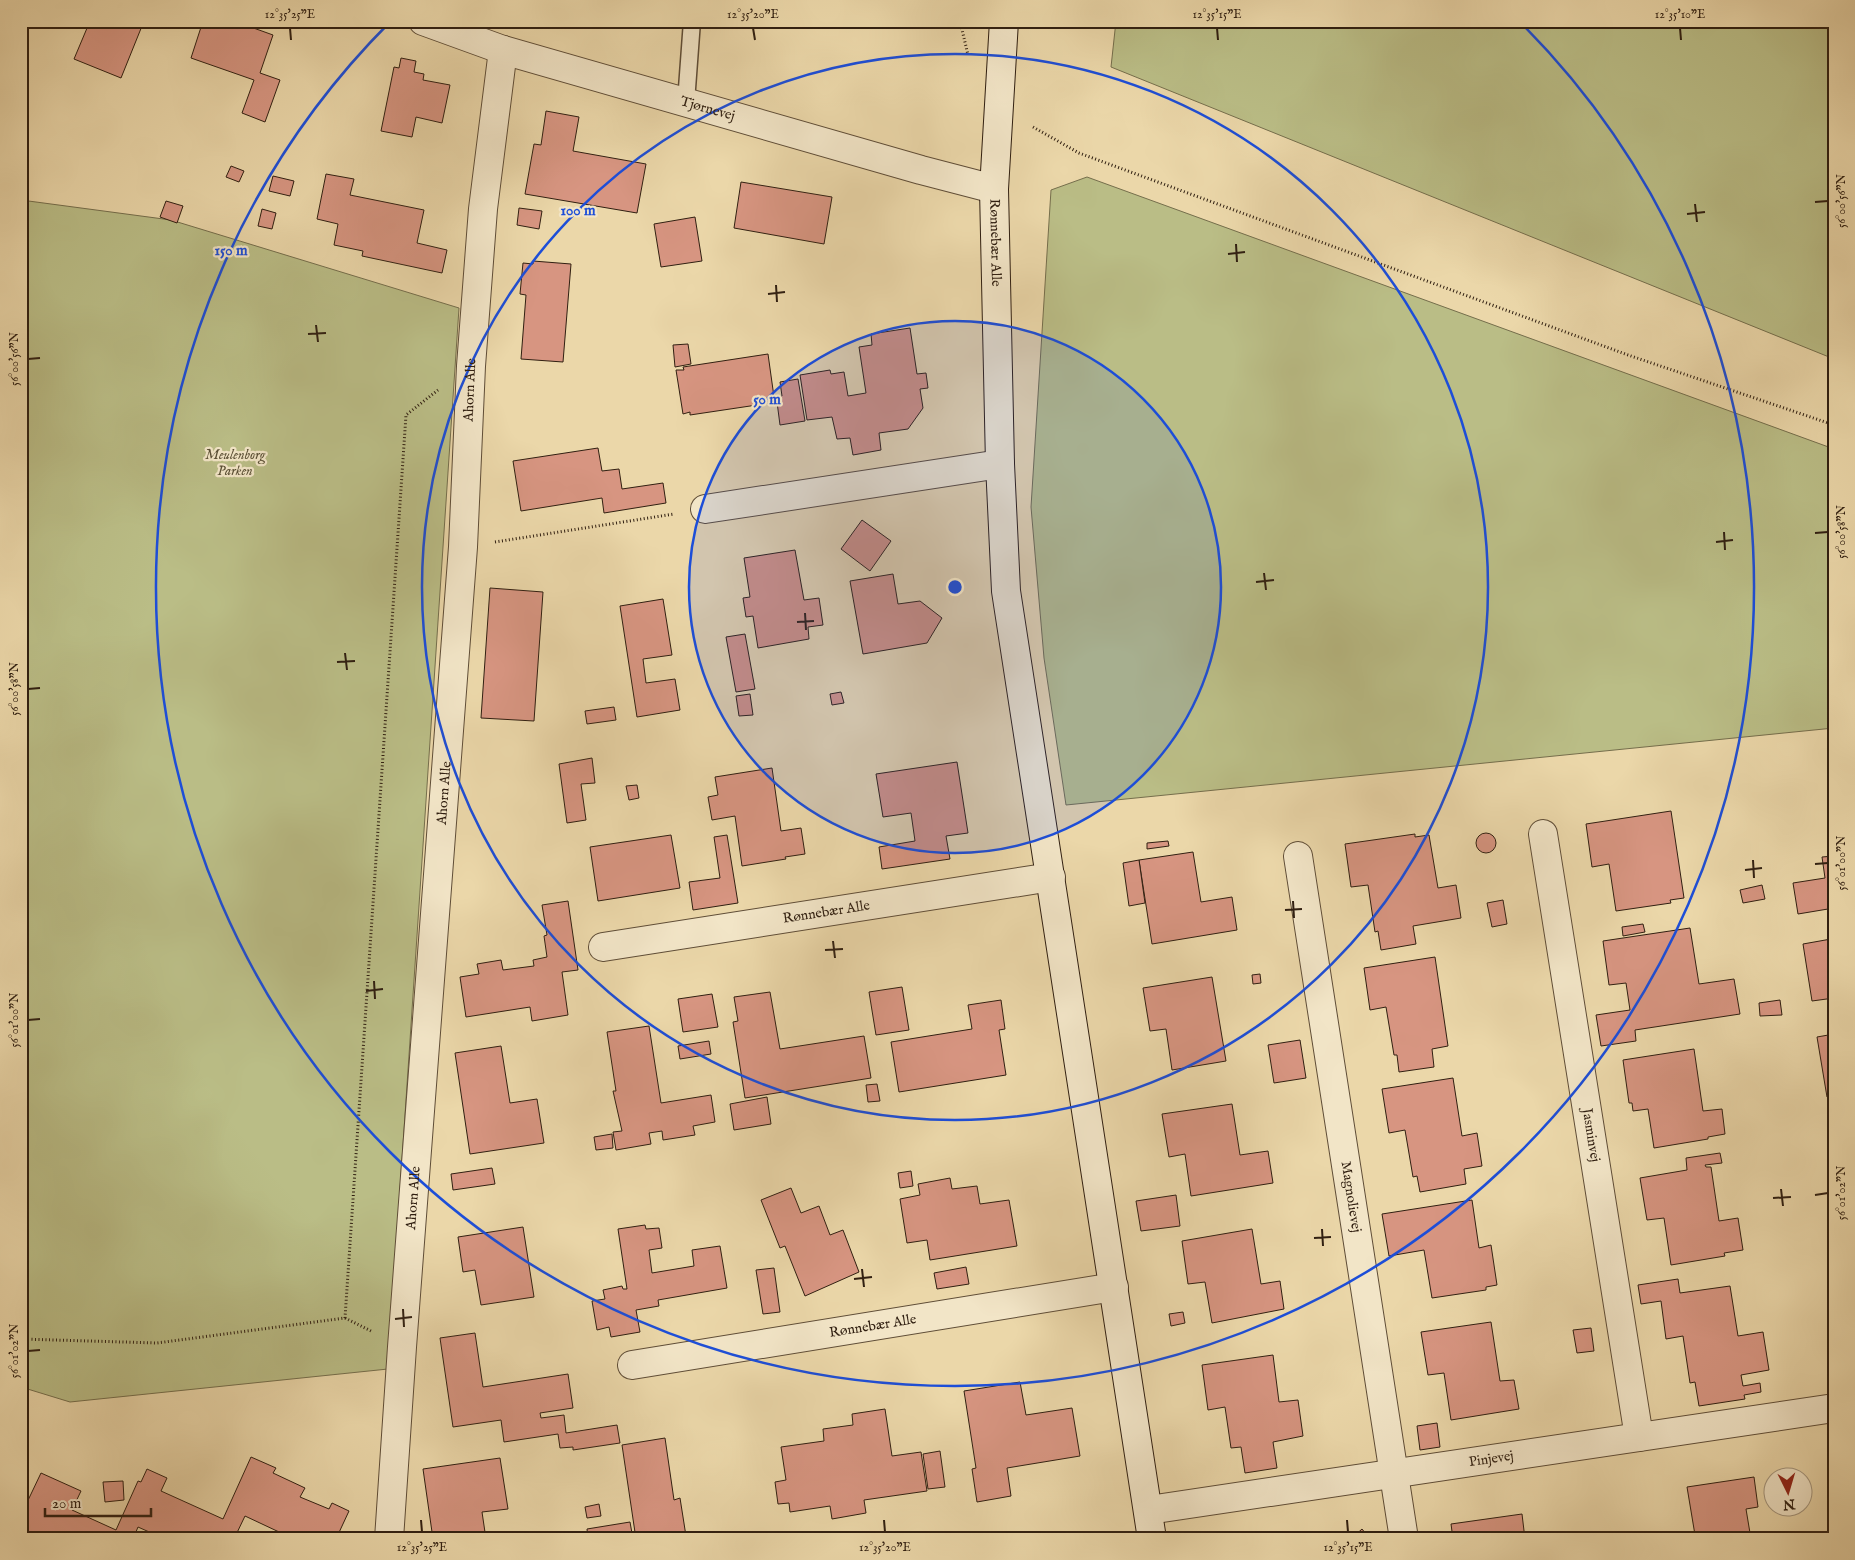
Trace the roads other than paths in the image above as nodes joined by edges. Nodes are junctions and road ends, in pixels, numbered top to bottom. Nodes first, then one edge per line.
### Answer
1 (423, 21) edge
2 (692, 21) edge
3 (1004, 21) edge
4 (503, 50) junction
5 (686, 102) junction
6 (994, 189) junction
7 (1000, 464) junction
8 (705, 509) road end
9 (1543, 834) dead end
10 (1298, 856) dead end
11 (1050, 877) junction
12 (604, 947) dead end
13 (1114, 1287) junction
14 (632, 1364) dead end
15 (1834, 1408) edge
16 (1639, 1437) junction
17 (1395, 1474) junction
18 (1149, 1510) junction
19 (389, 1539) edge
20 (1152, 1539) edge
21 (1404, 1539) edge

1 - 4 street, Tjørnevej
2 - 5 lane
3 - 6 street, Rønnebær Alle
4 - 5 street, Tjørnevej
4 - 19 street, Ahorn Alle
5 - 6 street, Tjørnevej
6 - 7 street, Rønnebær Alle
7 - 8 street
7 - 11 street, Rønnebær Alle
9 - 16 street, Jasminvej
10 - 17 street, Magnolievej
11 - 12 street, Rønnebær Alle
11 - 13 street, Rønnebær Alle
13 - 14 street, Rønnebær Alle
13 - 18 street, Rønnebær Alle
15 - 16 street, Pinjevej
16 - 17 street, Pinjevej
17 - 18 street, Pinjevej
17 - 21 street, Magnolievej
18 - 20 street, Rønnebær Alle

